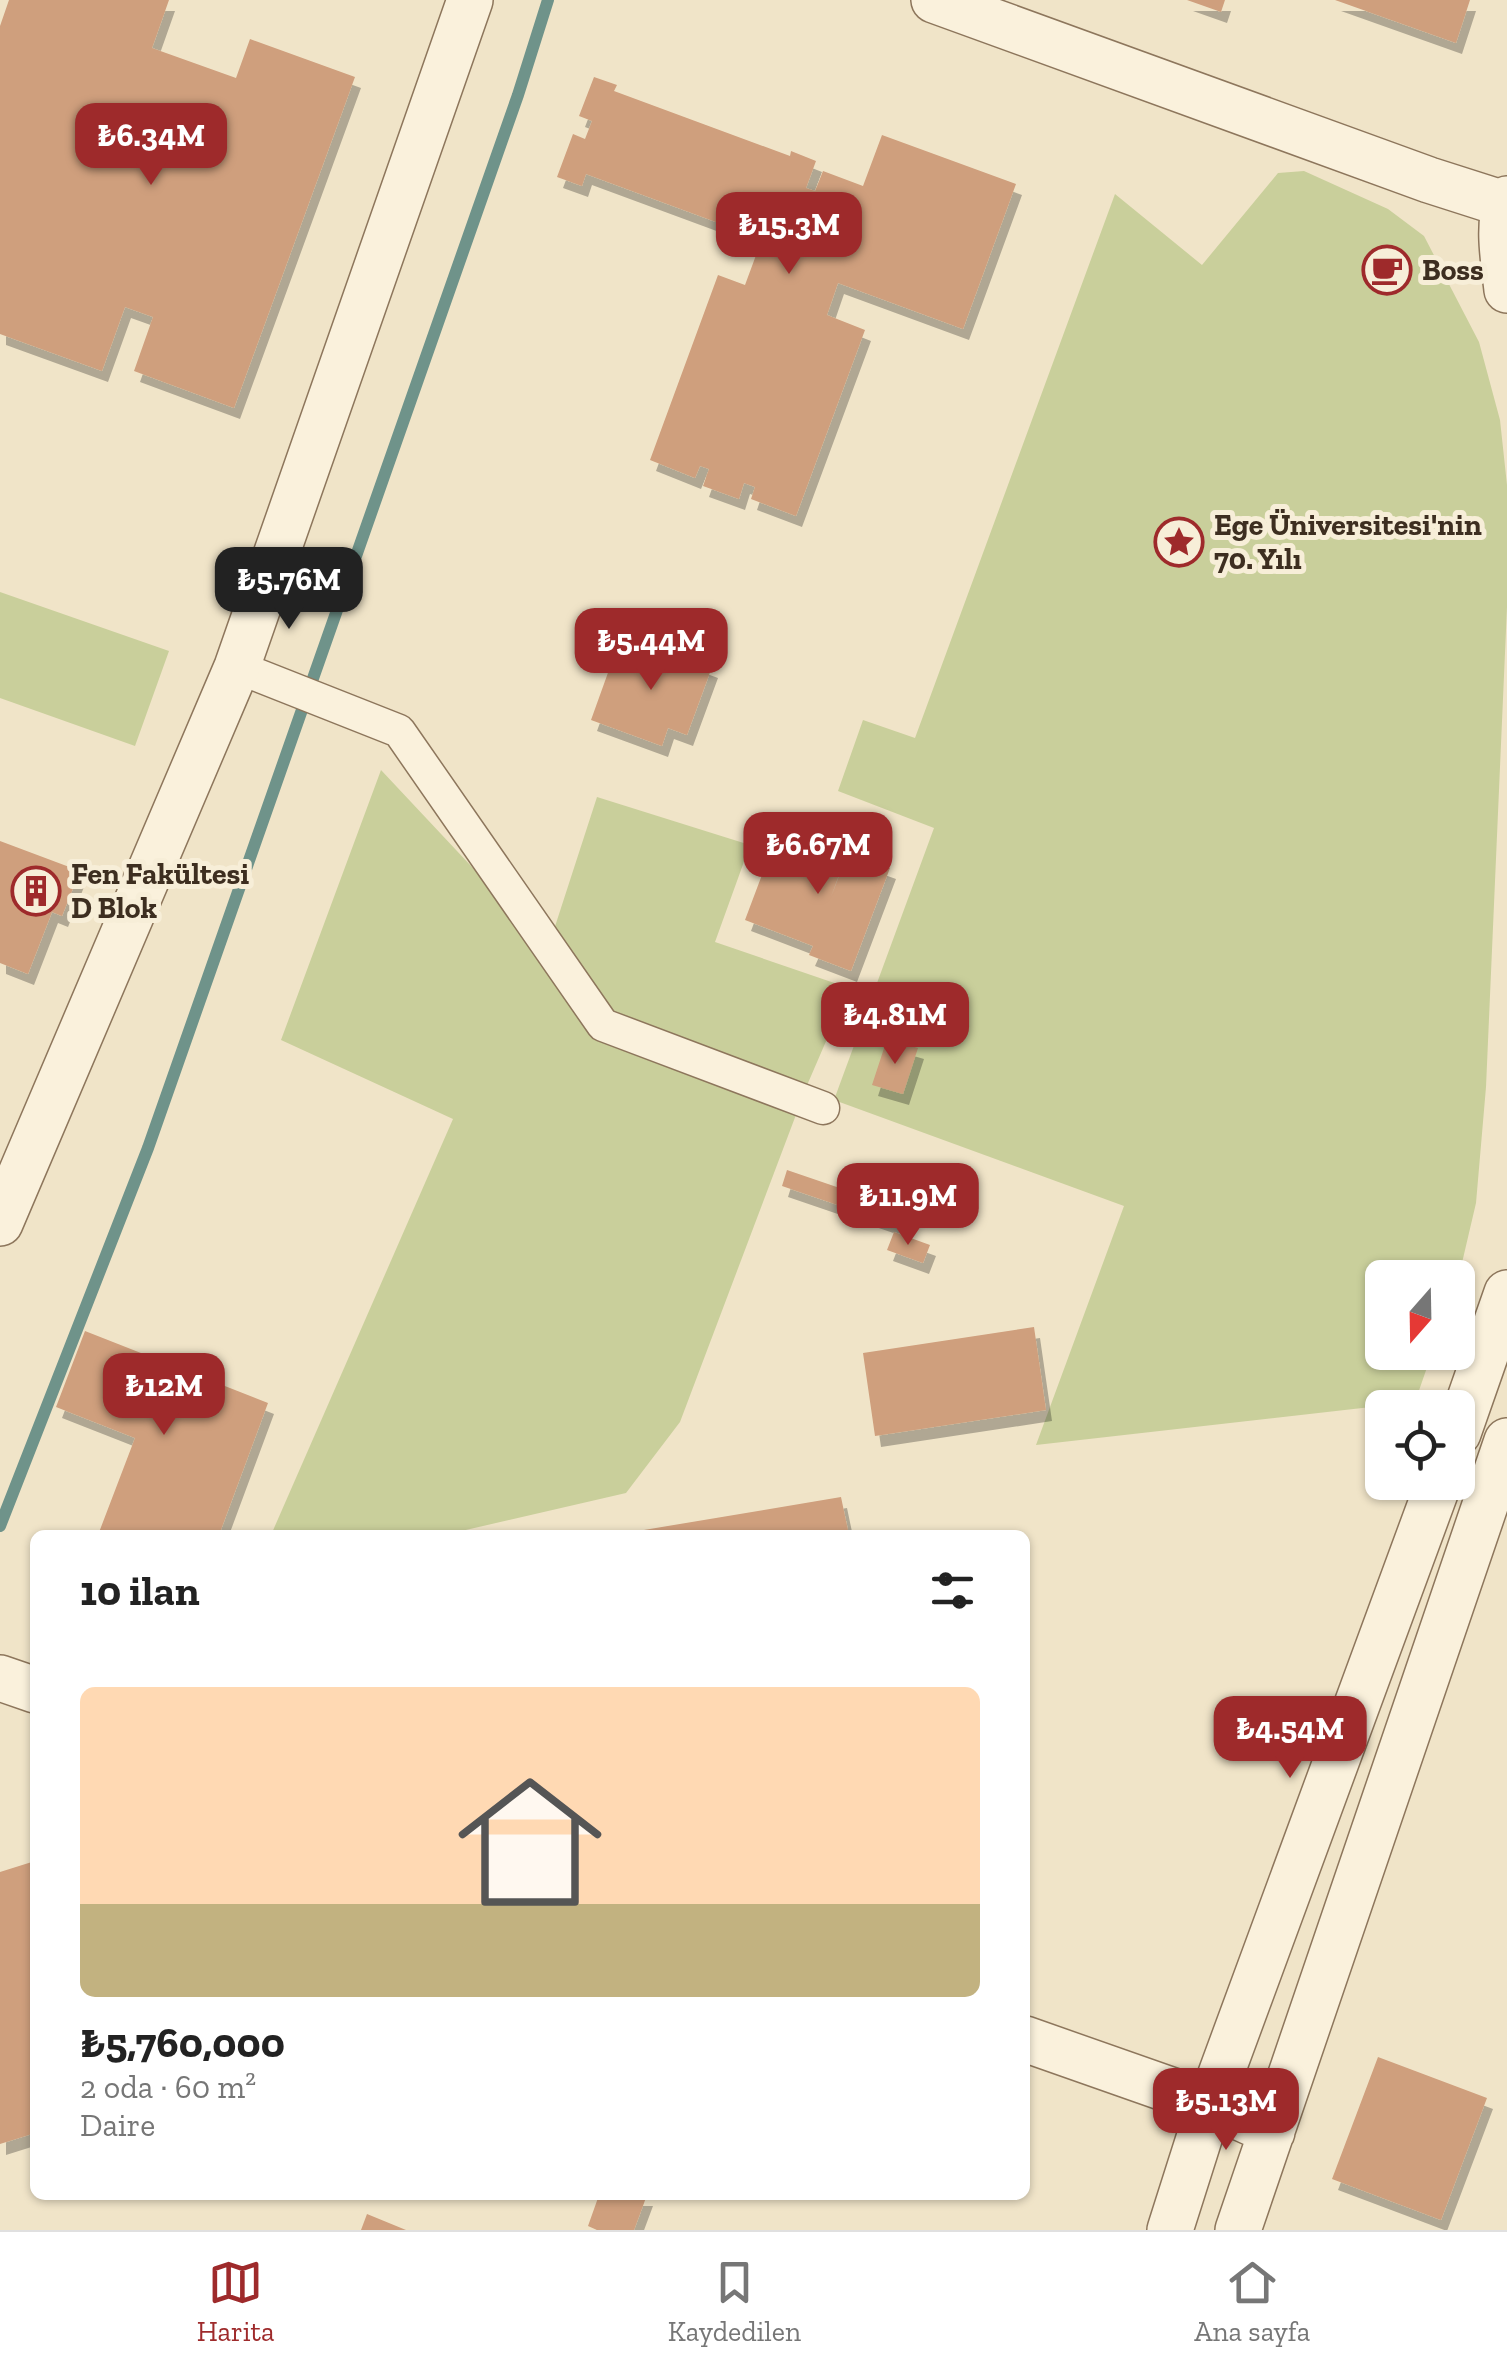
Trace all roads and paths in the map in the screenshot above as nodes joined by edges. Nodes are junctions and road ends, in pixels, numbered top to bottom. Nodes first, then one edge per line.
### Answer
1 (470, 0) edge
2 (934, 0) edge
3 (1505, 210) edge
4 (1507, 290) edge
5 (238, 667) junction
6 (823, 1108) dead end
7 (0, 1223) edge
8 (1507, 1293) edge
9 (1473, 1390) edge
10 (1507, 1441) edge
11 (1433, 1500) edge
12 (0, 1678) edge
13 (30, 1688) edge
14 (1030, 2041) edge
15 (1210, 2104) junction
16 (1272, 2132) junction
17 (1170, 2230) edge
18 (1238, 2230) edge

1 - 5 street
2 - 3 street
3 - 4 street
5 - 6 street
5 - 7 street
8 - 9 street
10 - 16 street
11 - 15 street
12 - 13 street
14 - 15 street
15 - 16 street
15 - 17 street
16 - 18 street

